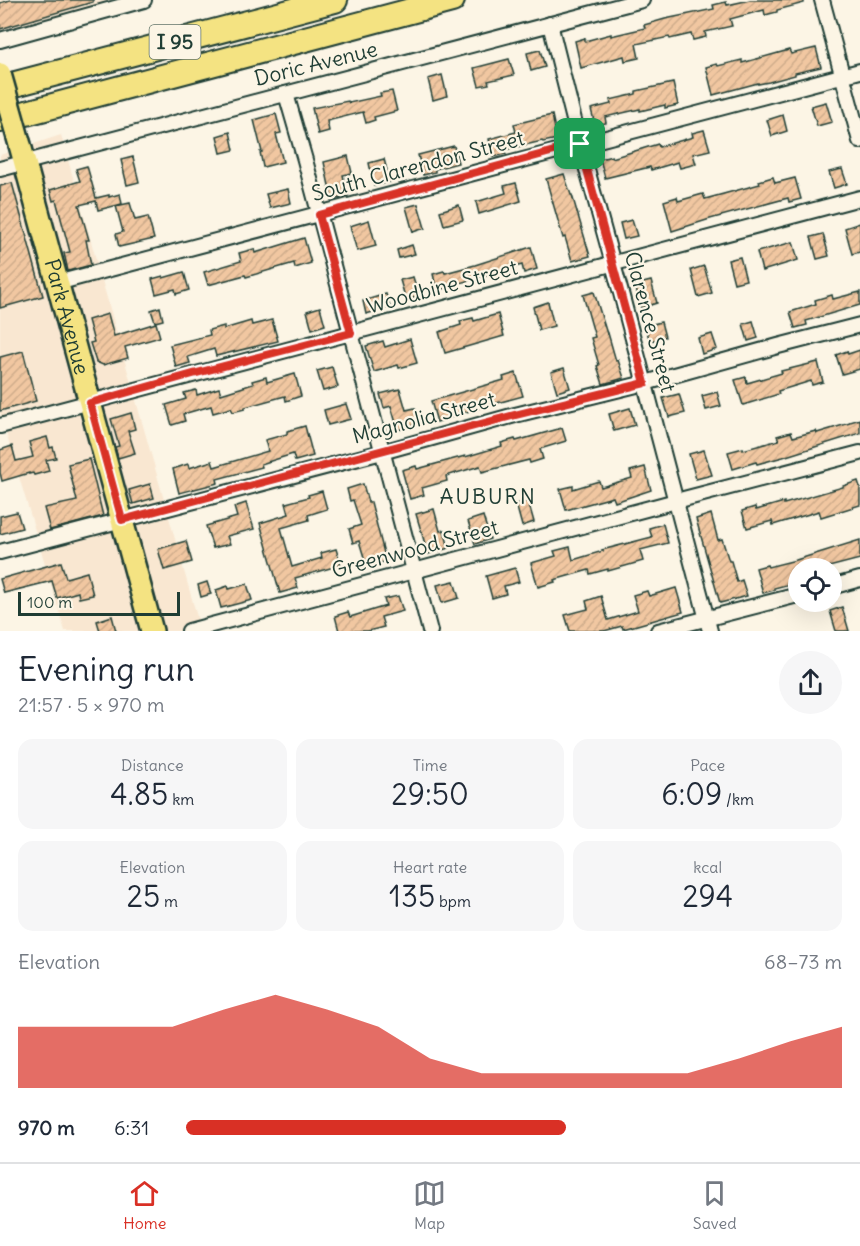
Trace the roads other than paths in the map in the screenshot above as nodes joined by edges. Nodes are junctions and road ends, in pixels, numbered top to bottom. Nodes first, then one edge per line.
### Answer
1 (144, 0) edge
2 (335, 0) edge
3 (452, 0) edge
4 (642, 0) edge
5 (822, 0) edge
6 (111, 4) edge
7 (550, 24) junction
8 (0, 40) edge
9 (278, 46) junction
10 (860, 71) edge
11 (0, 74) edge
12 (843, 76) junction
13 (0, 88) edge
14 (286, 94) junction
15 (0, 120) edge
16 (860, 141) edge
17 (580, 144) junction
18 (15, 147) edge
19 (0, 169) edge
20 (860, 198) edge
21 (319, 215) junction
22 (612, 263) junction
23 (57, 282) junction
24 (860, 325) edge
25 (351, 333) junction
26 (645, 383) junction
27 (90, 403) junction
28 (0, 426) edge
29 (382, 452) junction
30 (860, 453) edge
31 (676, 501) junction
32 (122, 520) junction
33 (0, 552) edge
34 (413, 572) junction
35 (860, 579) edge
36 (842, 584) edge
37 (788, 598) edge
38 (708, 625) edge
39 (152, 631) edge
40 (189, 631) edge
41 (430, 631) edge
42 (658, 631) edge

1 - 6 street
2 - 13 highway, I 95
3 - 9 highway, I 95
4 - 7 street, Doric Avenue
5 - 12 street
6 - 8 street
7 - 14 street, Doric Avenue
7 - 17 street, Clarence Street
9 - 15 highway, I 95
9 - 18 highway
10 - 12 street, South Clarendon Street
11 - 18 main road, Park Avenue, bridge
12 - 16 street
12 - 17 street, South Clarendon Street
14 - 18 street, Doric Avenue
14 - 21 street
17 - 21 street, South Clarendon Street
17 - 22 street, Clarence Street
18 - 19 street, Doric Avenue
18 - 23 main road, Park Avenue
20 - 22 street, Woodbine Street
21 - 23 street, South Clarendon Street
21 - 25 street
22 - 25 street, Woodbine Street
22 - 26 street, Clarence Street
23 - 27 main road, Park Avenue
24 - 26 street, Magnolia Street
25 - 27 street, Woodbine Street
25 - 29 street
26 - 29 street, Magnolia Street
26 - 31 street, Clarence Street
27 - 28 street, Woodbine Street
27 - 32 main road, Park Avenue
29 - 32 street, Magnolia Street
29 - 34 street
30 - 31 street, Greenwood Street
31 - 34 street, Greenwood Street
31 - 38 street, Clarence Street
32 - 33 street, Magnolia Street
32 - 39 main road, Park Avenue
34 - 40 street, Greenwood Street
34 - 41 street
35 - 36 street
37 - 38 street
38 - 42 street

